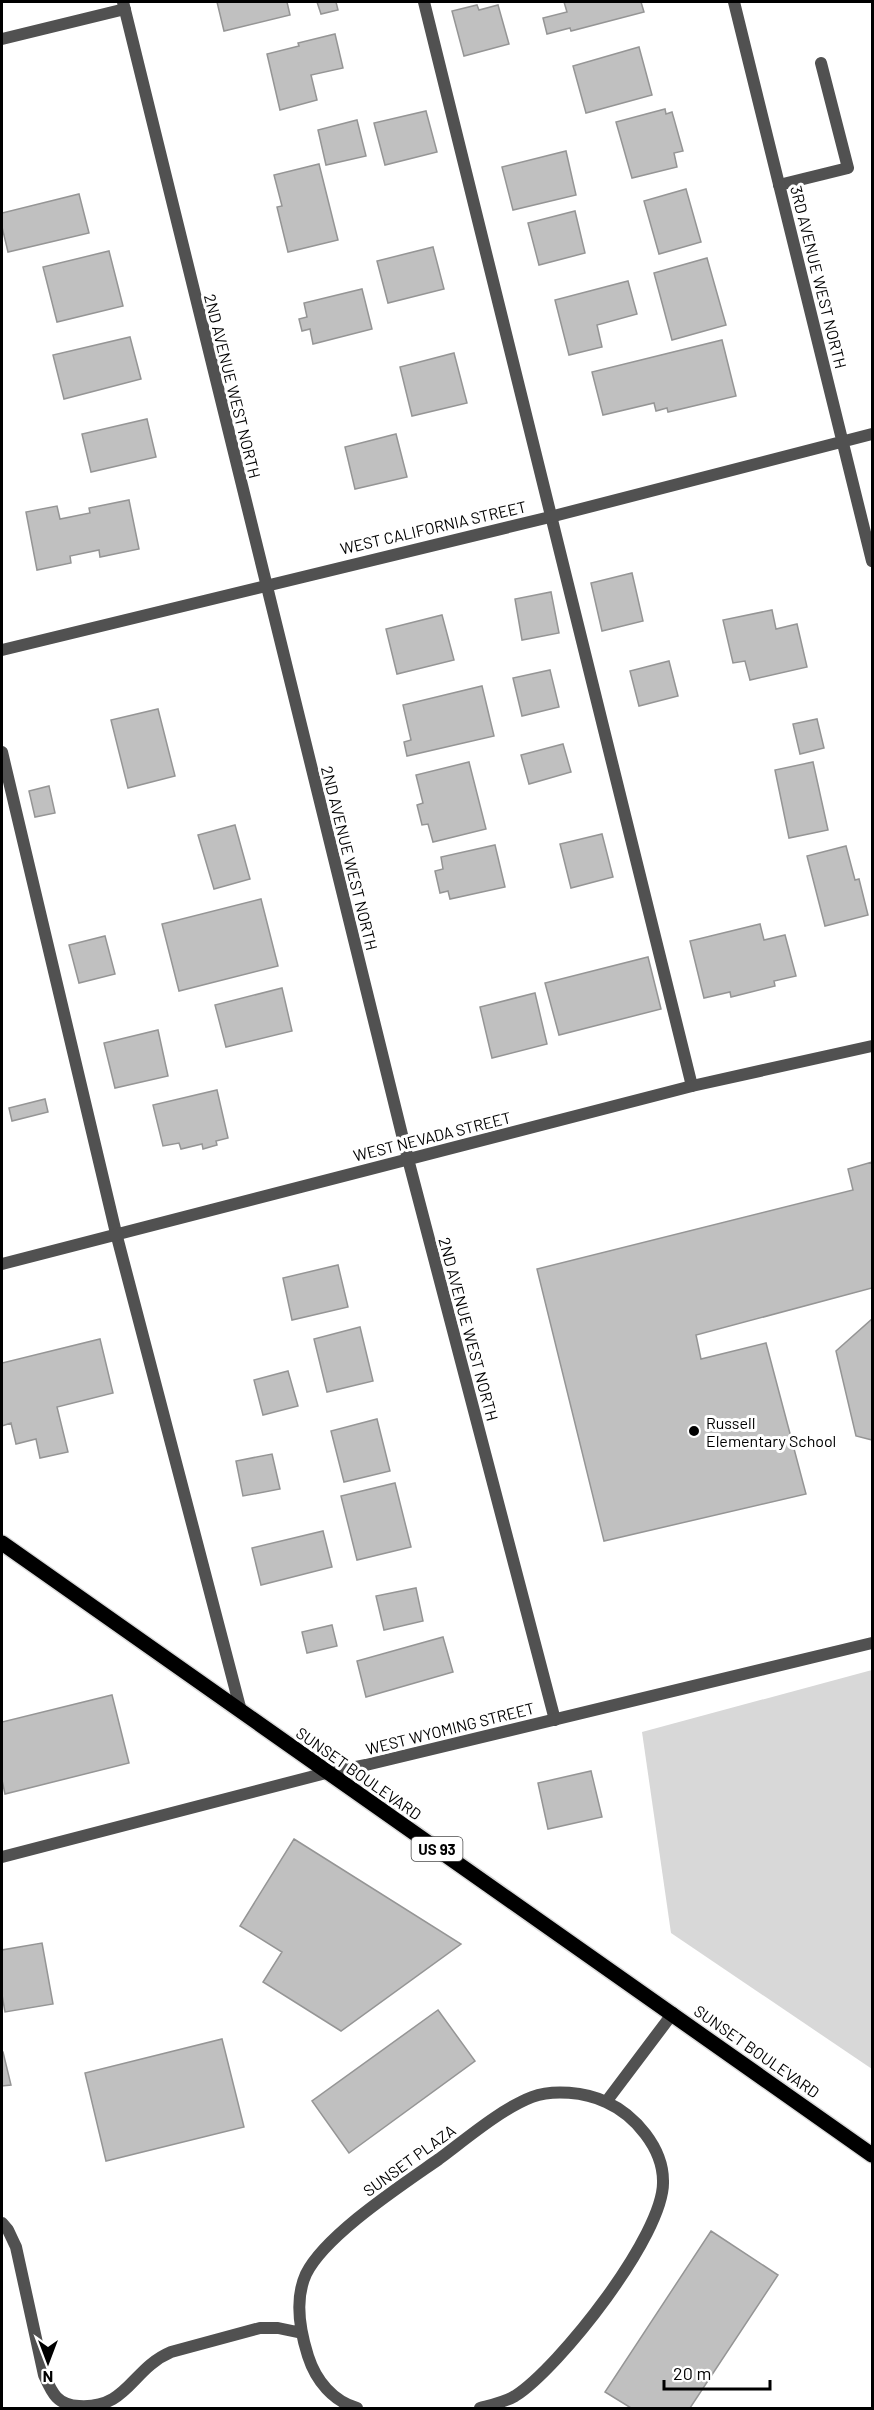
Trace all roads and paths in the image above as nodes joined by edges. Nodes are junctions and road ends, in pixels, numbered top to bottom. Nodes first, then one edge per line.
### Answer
1 (424, 2) edge
2 (734, 2) edge
3 (124, 5) edge
4 (2, 39) edge
5 (821, 63) dead end
6 (779, 185) junction
7 (873, 434) edge
8 (843, 442) junction
9 (550, 517) junction
10 (873, 561) edge
11 (265, 585) junction
12 (2, 650) edge
13 (2, 752) edge
14 (873, 1046) edge
15 (692, 1086) junction
16 (408, 1159) junction
17 (116, 1233) junction
18 (2, 1264) edge
19 (2, 1543) edge
20 (873, 1643) edge
21 (241, 1711) junction
22 (555, 1720) junction
23 (327, 1773) junction
24 (2, 1857) edge
25 (673, 2013) junction
26 (606, 2102) junction
27 (873, 2155) edge
28 (2, 2223) edge
29 (302, 2333) junction
30 (357, 2409) edge
31 (480, 2409) edge

1 - 9 street
2 - 6 street, 3RD AVENUE WEST NORTH
3 - 4 street
3 - 11 street, 2ND AVENUE WEST NORTH
5 - 6 street
6 - 8 street, 3RD AVENUE WEST NORTH
7 - 8 street, WEST CALIFORNIA STREET
8 - 9 street, WEST CALIFORNIA STREET
8 - 10 street, 3RD AVENUE WEST NORTH
9 - 11 street, WEST CALIFORNIA STREET
9 - 15 street
11 - 12 street, WEST CALIFORNIA STREET
11 - 16 street, 2ND AVENUE WEST NORTH
13 - 17 street
14 - 15 street, WEST NEVADA STREET
15 - 16 street, WEST NEVADA STREET
16 - 17 street, WEST NEVADA STREET
16 - 22 street, 2ND AVENUE WEST NORTH
17 - 18 street, WEST NEVADA STREET
17 - 21 street
19 - 21 main road, SUNSET BOULEVARD / US 93
20 - 22 street, WEST WYOMING STREET
21 - 23 main road, SUNSET BOULEVARD / US 93
22 - 23 street, WEST WYOMING STREET
23 - 24 street, WEST WYOMING STREET
23 - 25 main road, SUNSET BOULEVARD / US 93
25 - 26 street
25 - 27 main road, SUNSET BOULEVARD / US 93
26 - 29 street, SUNSET PLAZA
26 - 31 street, SUNSET PLAZA
28 - 29 street
29 - 30 street, SUNSET PLAZA

